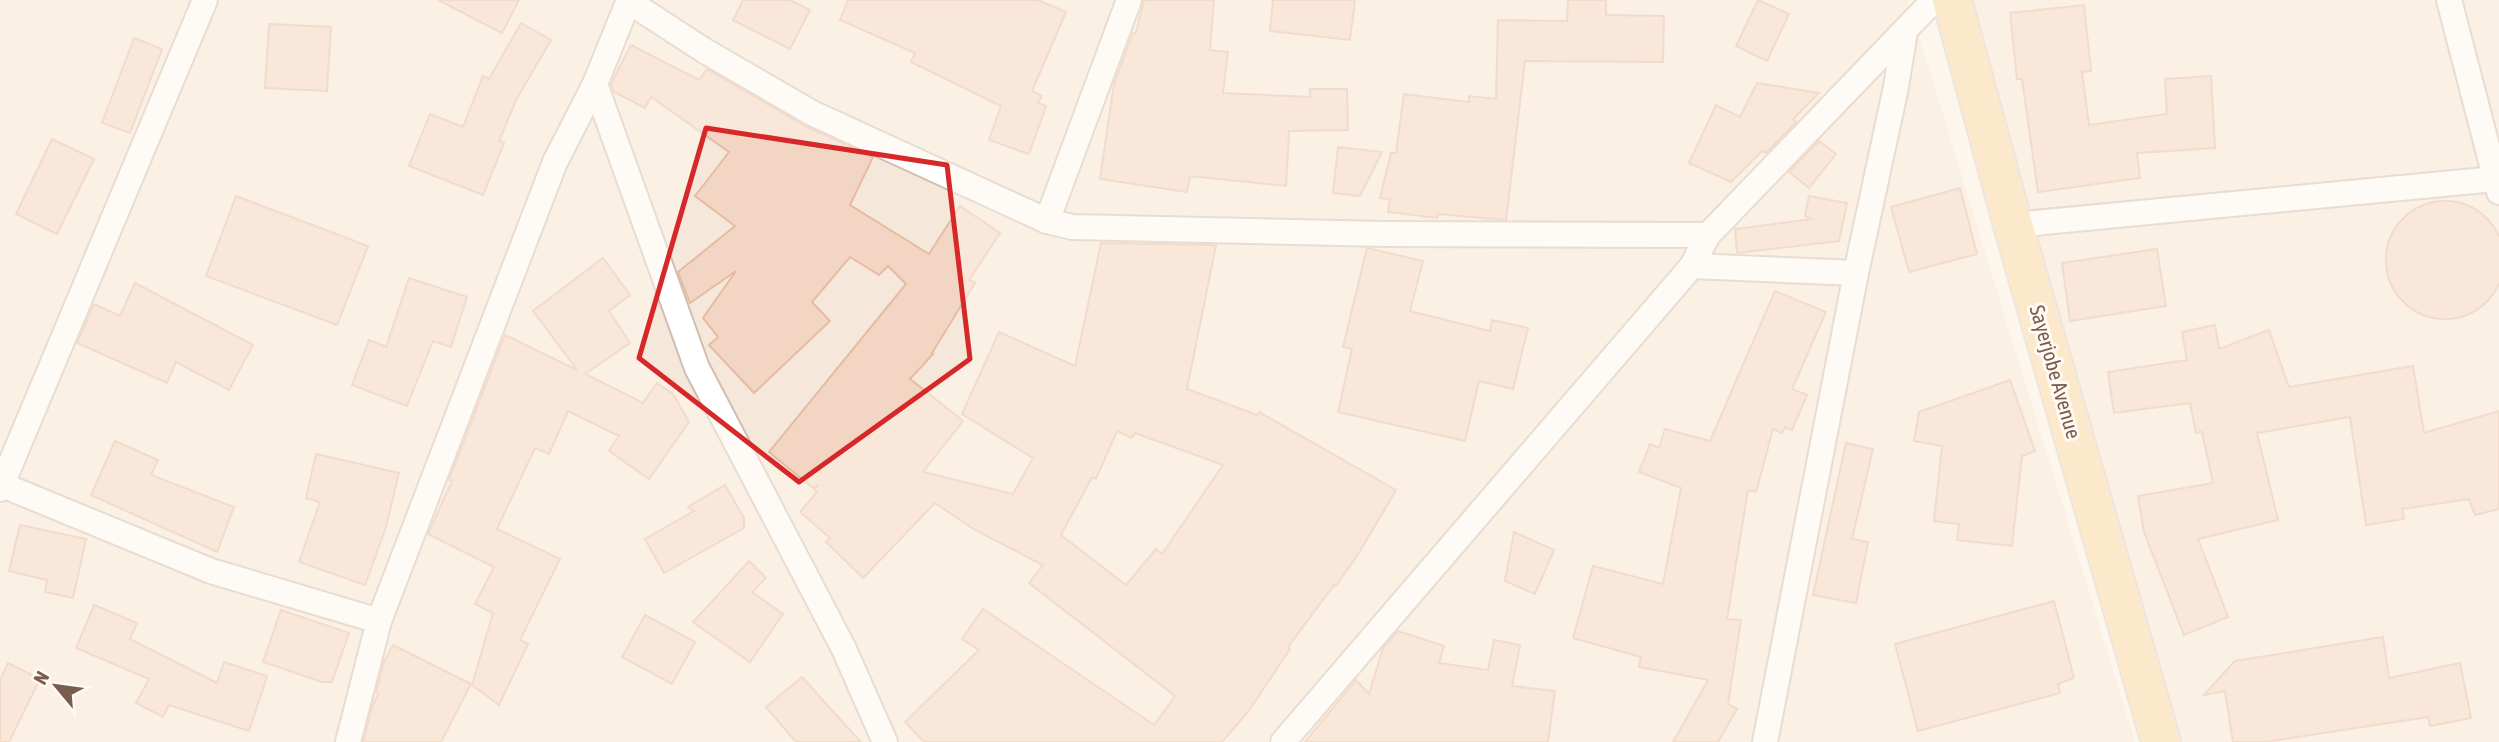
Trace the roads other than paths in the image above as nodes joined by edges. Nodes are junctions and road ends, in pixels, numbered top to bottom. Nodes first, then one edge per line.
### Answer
1 (205, 0) edge
2 (629, 0) edge
3 (1129, 0) edge
4 (1934, 0) edge
5 (1952, 0) edge
6 (2449, 0) edge
7 (1905, 31) junction
8 (595, 84) junction
9 (2498, 182) edge
10 (1047, 221) junction
11 (2013, 225) junction
12 (1708, 235) junction
13 (1692, 266) junction
14 (1856, 273) junction
15 (1, 486) edge
16 (379, 621) junction
17 (348, 742) edge
18 (885, 742) edge
19 (1283, 742) edge
20 (1765, 742) edge
21 (2161, 742) edge

1 - 15 street
2 - 8 street
2 - 10 street
3 - 10 street
4 - 7 street
5 - 11 main road, Sayerjobe Avenue
6 - 9 street
7 - 12 street
7 - 14 street
8 - 16 street
8 - 18 street
9 - 11 street
10 - 12 street
11 - 21 main road, Sayerjobe Avenue
12 - 13 street
13 - 14 street
13 - 19 street
14 - 20 street
15 - 16 street
16 - 17 street

